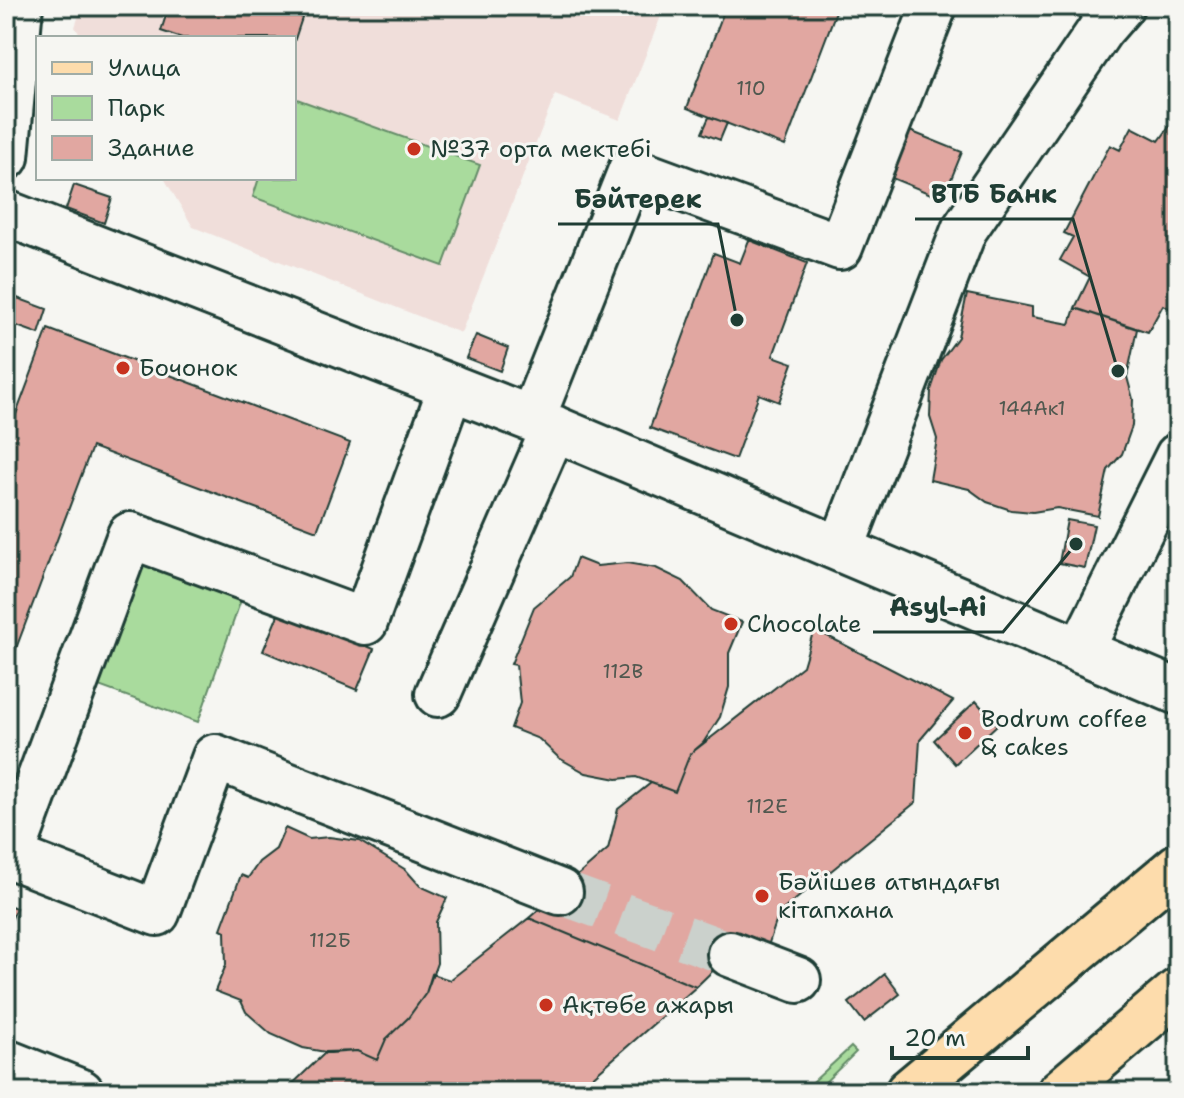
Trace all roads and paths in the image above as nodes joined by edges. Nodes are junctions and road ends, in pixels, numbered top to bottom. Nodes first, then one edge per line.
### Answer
1 (20, 6) edge
2 (934, 6) edge
3 (1121, 6) edge
4 (6, 157) edge
5 (6, 213) edge
6 (451, 387) junction
7 (543, 423) junction
8 (1178, 456) edge
9 (841, 549) junction
10 (1081, 650) junction
11 (1171, 680) edge
12 (438, 694) dead end
13 (9, 855) edge
14 (1178, 866) edge
15 (560, 892) tunnel mouth
16 (730, 954) tunnel mouth
17 (798, 980) dead end
18 (1174, 1003) edge
19 (6, 1062) edge
20 (81, 1092) edge
21 (908, 1092) edge
22 (1060, 1092) edge

1 - 4 street
2 - 7 street
3 - 9 street
5 - 6 street
6 - 7 street
6 - 13 street
7 - 9 street
7 - 12 street
8 - 10 street
9 - 10 street
10 - 11 street
13 - 15 street
14 - 21 main road
16 - 17 street
18 - 22 main road
19 - 20 street

